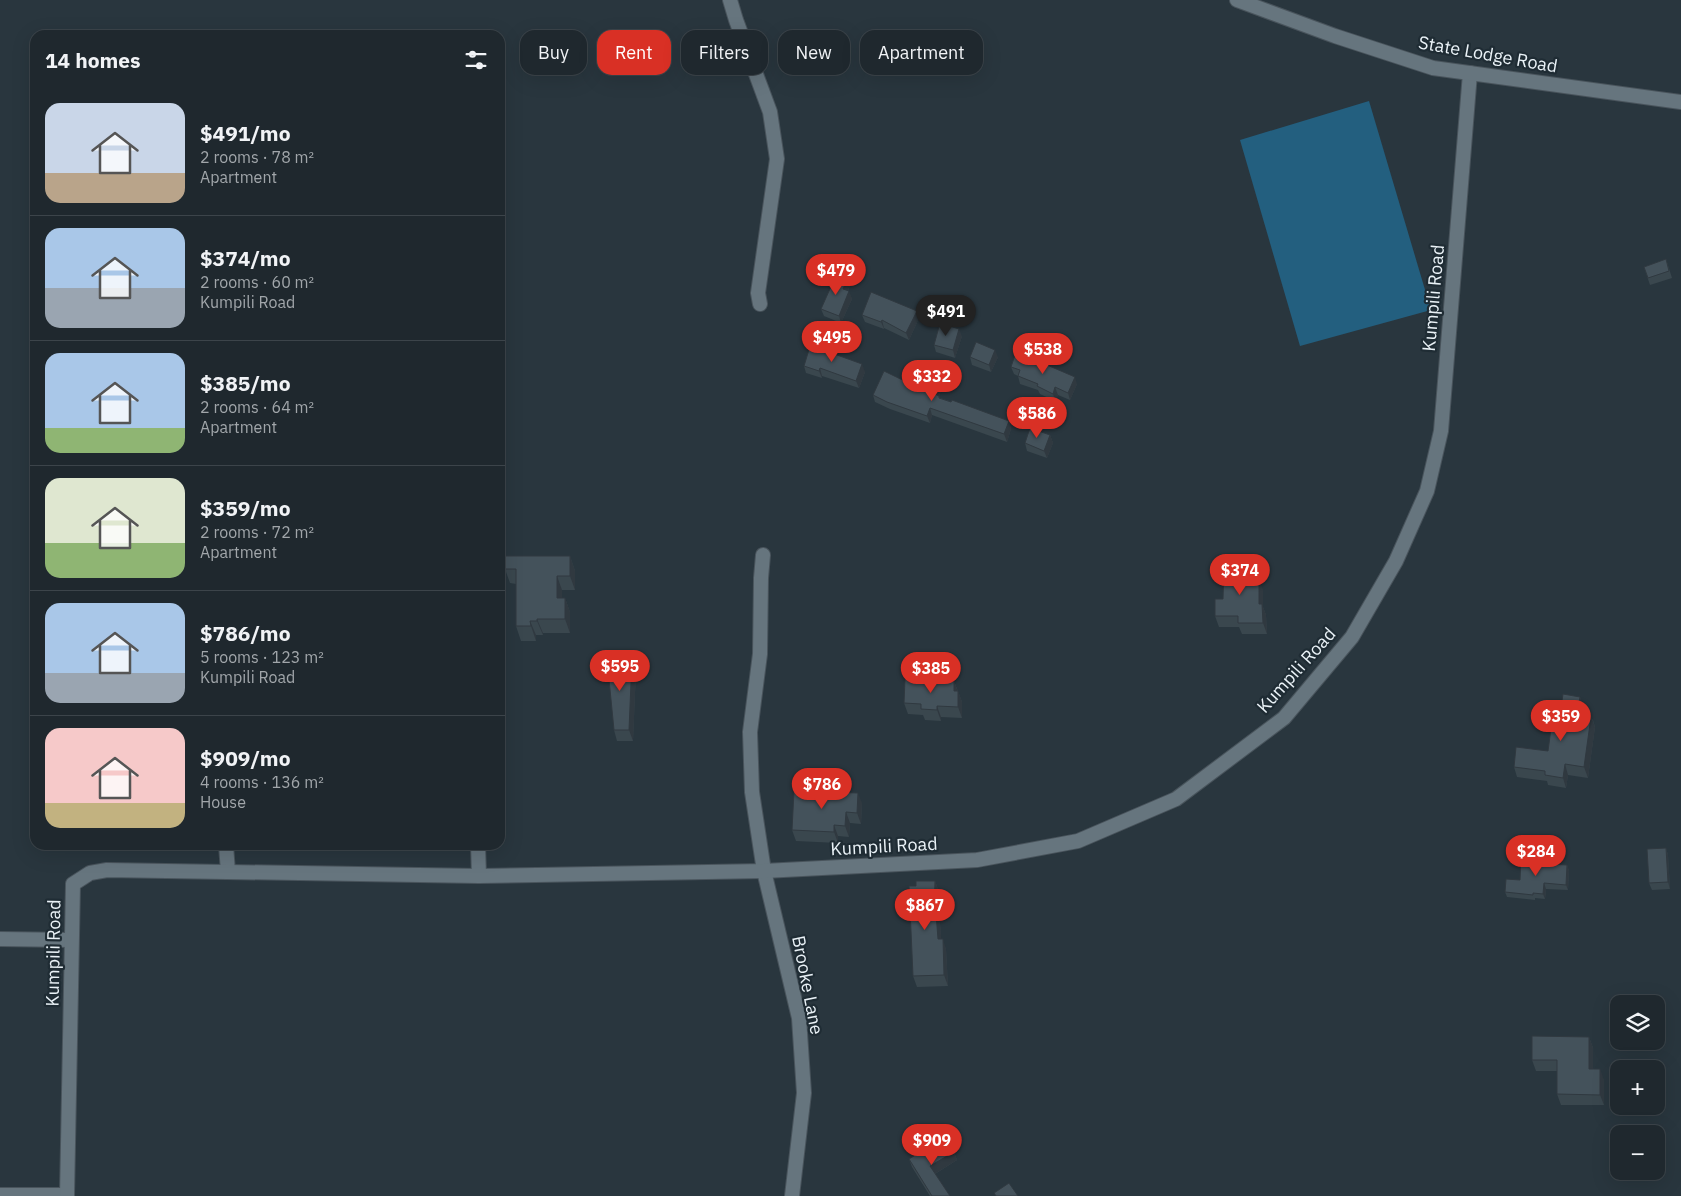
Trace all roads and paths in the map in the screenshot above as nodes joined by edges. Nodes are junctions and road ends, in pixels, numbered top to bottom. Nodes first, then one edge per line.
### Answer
1 (730, 0) edge
2 (1237, 0) edge
3 (1470, 73) junction
4 (1681, 102) edge
5 (760, 304) dead end
6 (763, 555) dead end
7 (226, 850) edge
8 (478, 850) edge
9 (764, 871) junction
10 (228, 872) junction
11 (479, 876) junction
12 (0, 939) edge
13 (71, 940) junction
14 (0, 1195) edge
15 (67, 1195) edge
16 (792, 1196) edge

1 - 5 street
2 - 3 street, State Lodge Road
3 - 4 street, State Lodge Road
3 - 9 street, Kumpili Road
6 - 9 street, Brooke Lane
7 - 10 street
8 - 11 street
9 - 11 street, Kumpili Road
9 - 16 street, Brooke Lane
10 - 11 street, Kumpili Road
10 - 13 street, Kumpili Road
12 - 13 street
13 - 15 street, Kumpili Road
14 - 15 street

